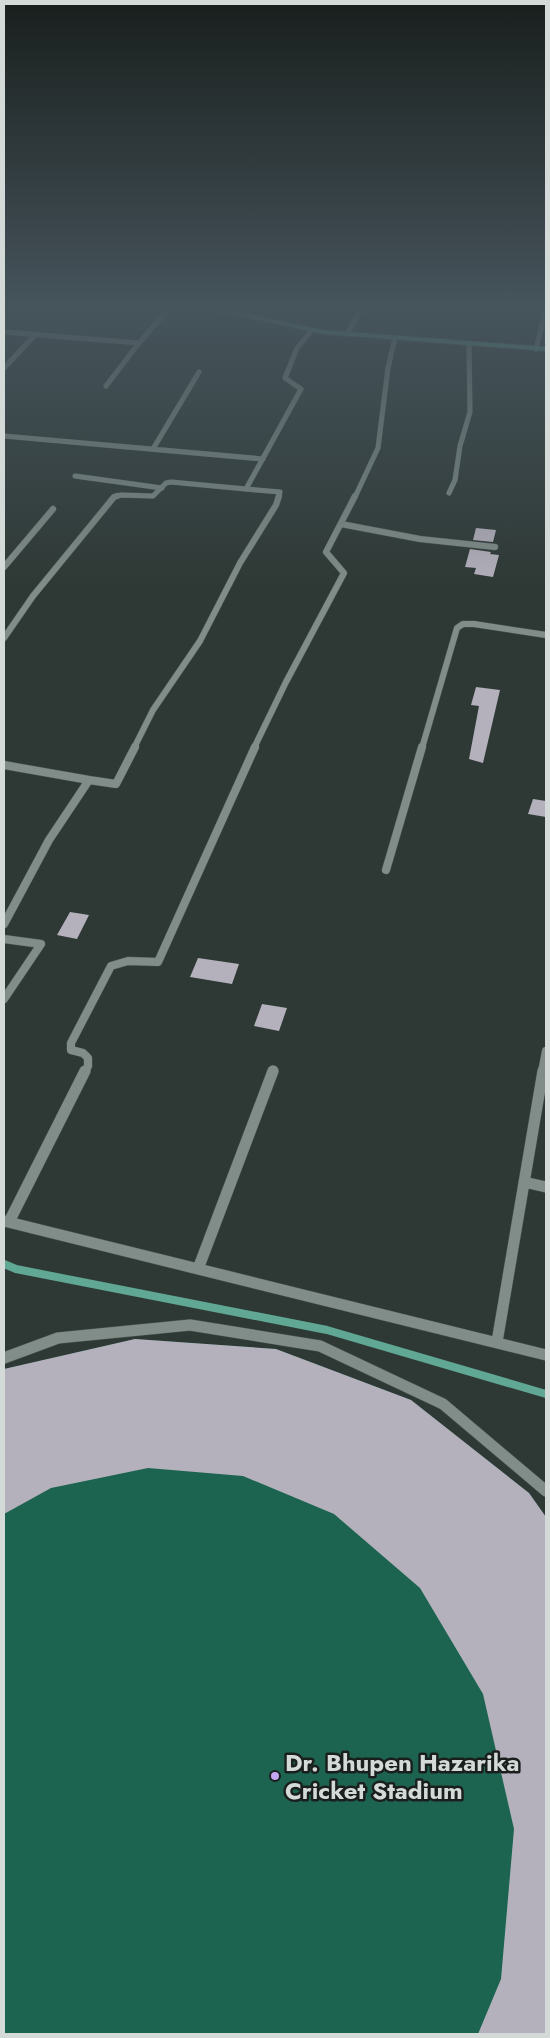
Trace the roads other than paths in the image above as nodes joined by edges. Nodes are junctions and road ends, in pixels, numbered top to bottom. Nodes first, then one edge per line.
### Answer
1 (183, 399) edge
2 (296, 399) edge
3 (384, 399) edge
4 (470, 399) edge
5 (4, 436) edge
6 (153, 449) junction
7 (263, 459) junction
8 (75, 476) dead end
9 (162, 488) junction
10 (246, 489) junction
11 (449, 493) dead end
12 (53, 509) dead end
13 (341, 524) junction
14 (495, 547) dead end
15 (4, 567) edge
16 (546, 635) edge
17 (4, 638) edge
18 (4, 765) edge
19 (89, 780) junction
20 (386, 870) dead end
21 (4, 924) edge
22 (4, 938) edge
23 (4, 999) edge
24 (546, 1051) edge
25 (273, 1070) dead end
26 (524, 1182) junction
27 (546, 1187) edge
28 (6, 1222) edge
29 (198, 1269) junction
30 (497, 1342) junction
31 (546, 1356) edge
32 (4, 1358) edge
33 (546, 1491) edge

1 - 6 street
2 - 7 street
3 - 13 street
4 - 11 street
5 - 6 street
6 - 7 street
7 - 10 street
8 - 9 street
9 - 10 street
9 - 17 street
10 - 19 street
12 - 15 street
13 - 14 street
13 - 28 street
16 - 20 street
18 - 19 street
19 - 21 street
22 - 23 street
24 - 26 street
25 - 29 street
26 - 27 street
26 - 30 street
28 - 29 street
29 - 30 street
30 - 31 street
32 - 33 street

